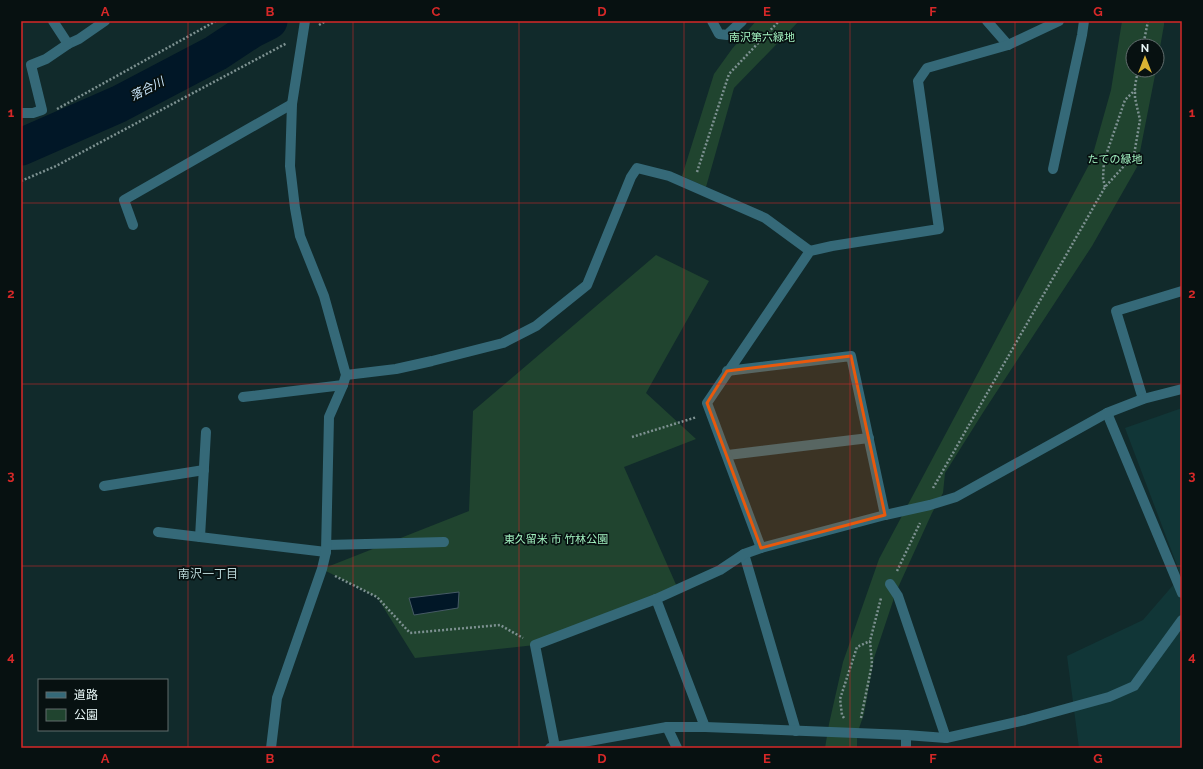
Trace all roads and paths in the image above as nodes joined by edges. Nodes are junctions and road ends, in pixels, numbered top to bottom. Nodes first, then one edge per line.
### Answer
1 (53, 21) edge
2 (105, 21) edge
3 (216, 21) edge
4 (305, 21) edge
5 (326, 21) edge
6 (712, 21) edge
7 (742, 21) edge
8 (779, 21) edge
9 (987, 21) edge
10 (1060, 21) edge
11 (1084, 21) edge
12 (1148, 21) edge
13 (303, 35) junction
14 (1145, 38) edge
15 (68, 44) junction
16 (1008, 45) junction
17 (1137, 78) edge
18 (1135, 90) junction
19 (292, 104) junction
20 (51, 112) dead end
21 (21, 113) edge
22 (1053, 170) dead end
23 (21, 181) edge
24 (692, 186) junction
25 (1105, 187) junction
26 (132, 225) dead end
27 (810, 251) junction
28 (1182, 291) edge
29 (727, 371) junction
30 (345, 380) junction
31 (1182, 389) edge
32 (244, 397) dead end
33 (1143, 398) junction
34 (711, 412) junction
35 (1107, 414) junction
36 (206, 432) dead end
37 (632, 437) dead end
38 (869, 438) junction
39 (728, 455) junction
40 (204, 470) junction
41 (104, 486) dead end
42 (932, 490) dead end
43 (885, 515) junction
44 (921, 521) dead end
45 (158, 532) dead end
46 (200, 537) junction
47 (444, 542) dead end
48 (326, 548) junction
49 (761, 548) junction
50 (744, 554) junction
51 (322, 569) junction
52 (890, 584) junction
53 (1182, 593) edge
54 (656, 599) junction
55 (1182, 620) edge
56 (870, 641) junction
57 (535, 645) junction
58 (846, 721) dead end
59 (860, 724) dead end
60 (666, 727) junction
61 (705, 727) junction
62 (796, 731) junction
63 (906, 735) junction
64 (946, 738) junction
65 (552, 747) edge
66 (271, 748) edge
67 (677, 748) edge
68 (906, 748) edge

1 - 15 street
2 - 15 street
3 - 20 path
4 - 13 street
5 - 13 path
6 - 7 street
8 - 24 path
9 - 16 street
10 - 16 street
11 - 22 street
12 - 14 path
13 - 19 street
13 - 23 path
15 - 21 street
16 - 27 street
17 - 18 path
18 - 25 path
18 - 25 path
19 - 26 street
19 - 30 street
24 - 27 street
24 - 30 street
25 - 42 path
27 - 29 street
28 - 33 street
29 - 34 street
29 - 38 street
30 - 32 street
30 - 48 street
31 - 33 street
33 - 35 street
34 - 37 path
34 - 39 street
35 - 43 street
35 - 53 street
36 - 40 street
38 - 39 street
38 - 43 street
39 - 49 street
40 - 41 street
40 - 46 street
43 - 49 street
44 - 52 path
45 - 46 street
46 - 48 street
47 - 48 street
48 - 51 street
49 - 50 street
50 - 54 street
50 - 62 street
51 - 57 path
51 - 66 street
52 - 56 path
52 - 64 street
54 - 57 street
54 - 61 street
55 - 64 street
56 - 58 path
56 - 59 path
57 - 65 street
60 - 61 street
60 - 65 street
60 - 67 street
61 - 62 street
62 - 63 street
63 - 64 street
63 - 68 street

